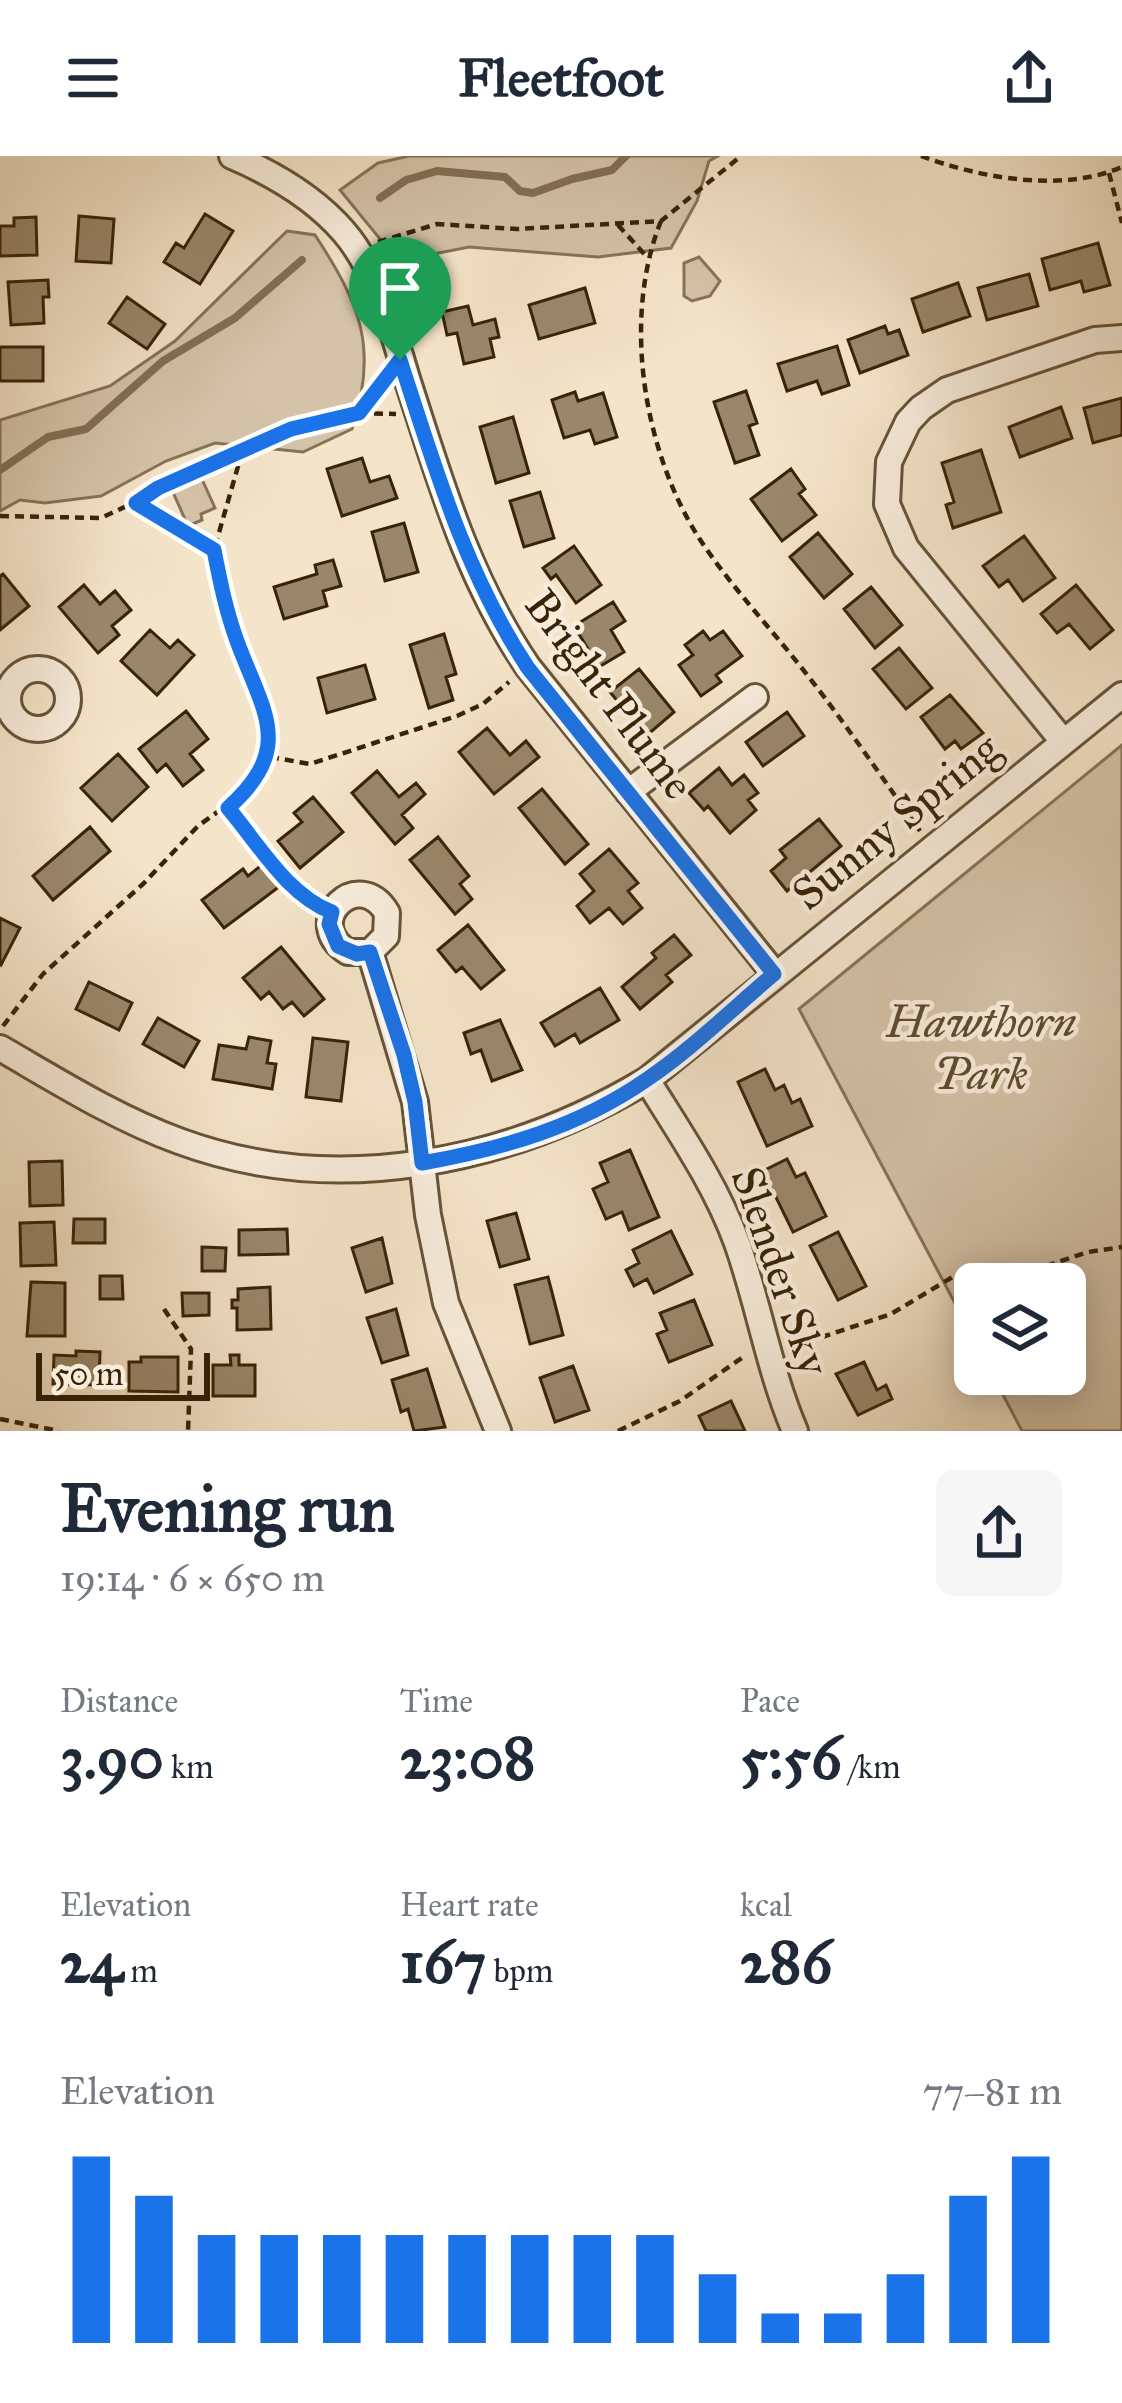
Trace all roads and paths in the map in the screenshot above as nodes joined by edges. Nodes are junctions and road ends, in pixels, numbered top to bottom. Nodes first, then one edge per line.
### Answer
1 (232, 156) edge
2 (741, 156) edge
3 (920, 156) edge
4 (1122, 167) edge
5 (1109, 173) junction
6 (661, 221) junction
7 (1122, 223) edge
8 (617, 224) junction
9 (358, 253) junction
10 (646, 257) junction
11 (1122, 338) edge
12 (400, 360) junction
13 (359, 413) junction
14 (419, 418) junction
15 (243, 449) junction
16 (136, 503) junction
17 (0, 517) edge
18 (214, 550) junction
19 (528, 668) junction
20 (1122, 695) edge
21 (755, 697) dead end
22 (1062, 740) junction
23 (268, 756) junction
24 (628, 792) junction
25 (228, 808) junction
26 (920, 831) dead end
27 (332, 912) junction
28 (370, 952) junction
29 (774, 974) junction
30 (1, 1029) edge
31 (0, 1048) edge
32 (647, 1080) junction
33 (422, 1163) junction
34 (1122, 1247) edge
35 (164, 1309) dead end
36 (766, 1346) junction
37 (0, 1419) edge
38 (59, 1431) edge
39 (188, 1431) edge
40 (498, 1431) edge
41 (618, 1431) edge
42 (795, 1431) edge

1 - 9 street, Bright Plume
2 - 6 path
3 - 5 path
4 - 5 path
5 - 7 path
6 - 8 path
6 - 10 path
8 - 9 path
8 - 10 path
9 - 12 street, Bright Plume
10 - 26 path
11 - 22 street
12 - 13 path
12 - 14 street, Bright Plume
13 - 14 path
13 - 15 path
14 - 19 street, Bright Plume
15 - 16 path
15 - 18 path
16 - 17 path
16 - 18 path
18 - 23 path
19 - 23 path
19 - 24 street, Bright Plume
20 - 22 street, Sunny Spring
21 - 24 street
22 - 29 street, Sunny Spring
23 - 25 path
24 - 29 street, Bright Plume
25 - 27 path
25 - 30 path
27 - 28 street
27 - 28 street
28 - 33 street
29 - 32 street, Sunny Spring
31 - 33 street, Sunny Spring
32 - 33 street, Sunny Spring
32 - 36 street, Slender Sky
33 - 40 street
34 - 36 path
35 - 39 path
36 - 41 path
36 - 42 street, Slender Sky
37 - 38 path

